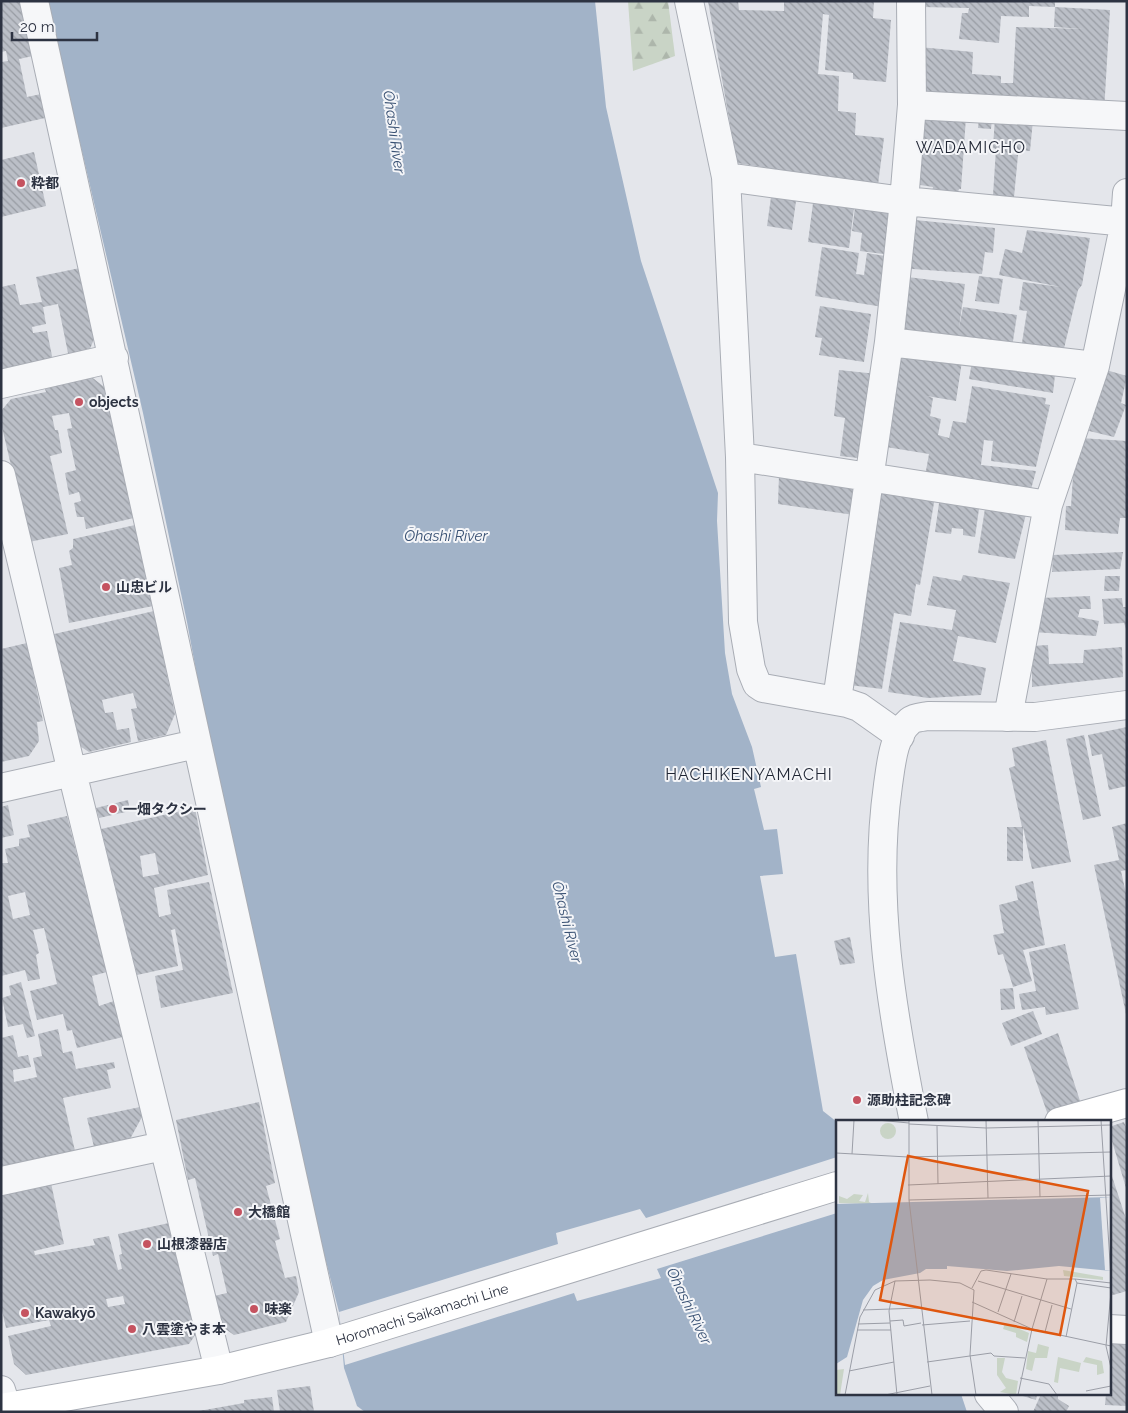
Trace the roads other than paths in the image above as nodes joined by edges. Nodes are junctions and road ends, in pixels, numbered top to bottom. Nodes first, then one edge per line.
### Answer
1 (34, 1) edge
2 (689, 1) edge
3 (911, 1) edge
4 (912, 105) junction
5 (1127, 116) edge
6 (726, 177) junction
7 (1127, 194) edge
8 (904, 201) junction
9 (1126, 222) edge
10 (888, 342) junction
11 (114, 358) junction
12 (1095, 366) junction
13 (1, 384) edge
14 (740, 457) junction
15 (1, 475) edge
16 (870, 476) junction
17 (1048, 505) junction
18 (837, 700) junction
19 (1127, 705) edge
20 (1008, 717) junction
21 (900, 736) junction
22 (196, 744) junction
23 (72, 772) junction
24 (1, 788) edge
25 (1127, 1104) edge
26 (914, 1120) edge
27 (1067, 1120) edge
28 (163, 1146) junction
29 (1, 1181) edge
30 (836, 1186) edge
31 (1110, 1329) edge
32 (1127, 1330) edge
33 (340, 1339) junction
34 (219, 1370) junction
35 (991, 1396) edge
36 (5, 1404) edge
37 (1004, 1412) edge

1 - 11 street
2 - 6 street
3 - 4 street
4 - 5 street
4 - 8 street
6 - 8 street
6 - 14 street
7 - 9 street
8 - 9 street
8 - 10 street
9 - 12 street
10 - 12 street
10 - 16 street
11 - 13 street
11 - 22 street
12 - 17 street
14 - 16 street
14 - 18 street
15 - 23 street
16 - 17 street
16 - 18 street
17 - 20 street
18 - 21 street
19 - 20 street
20 - 21 street
21 - 26 street
22 - 23 street
22 - 33 street
23 - 24 street
23 - 28 street
25 - 27 main road
28 - 29 street
28 - 34 street
30 - 33 main road, Horomachi Saikamachi Line
31 - 32 street
33 - 34 main road, Horomachi Saikamachi Line
34 - 36 main road, Horomachi Saikamachi Line
35 - 37 street

